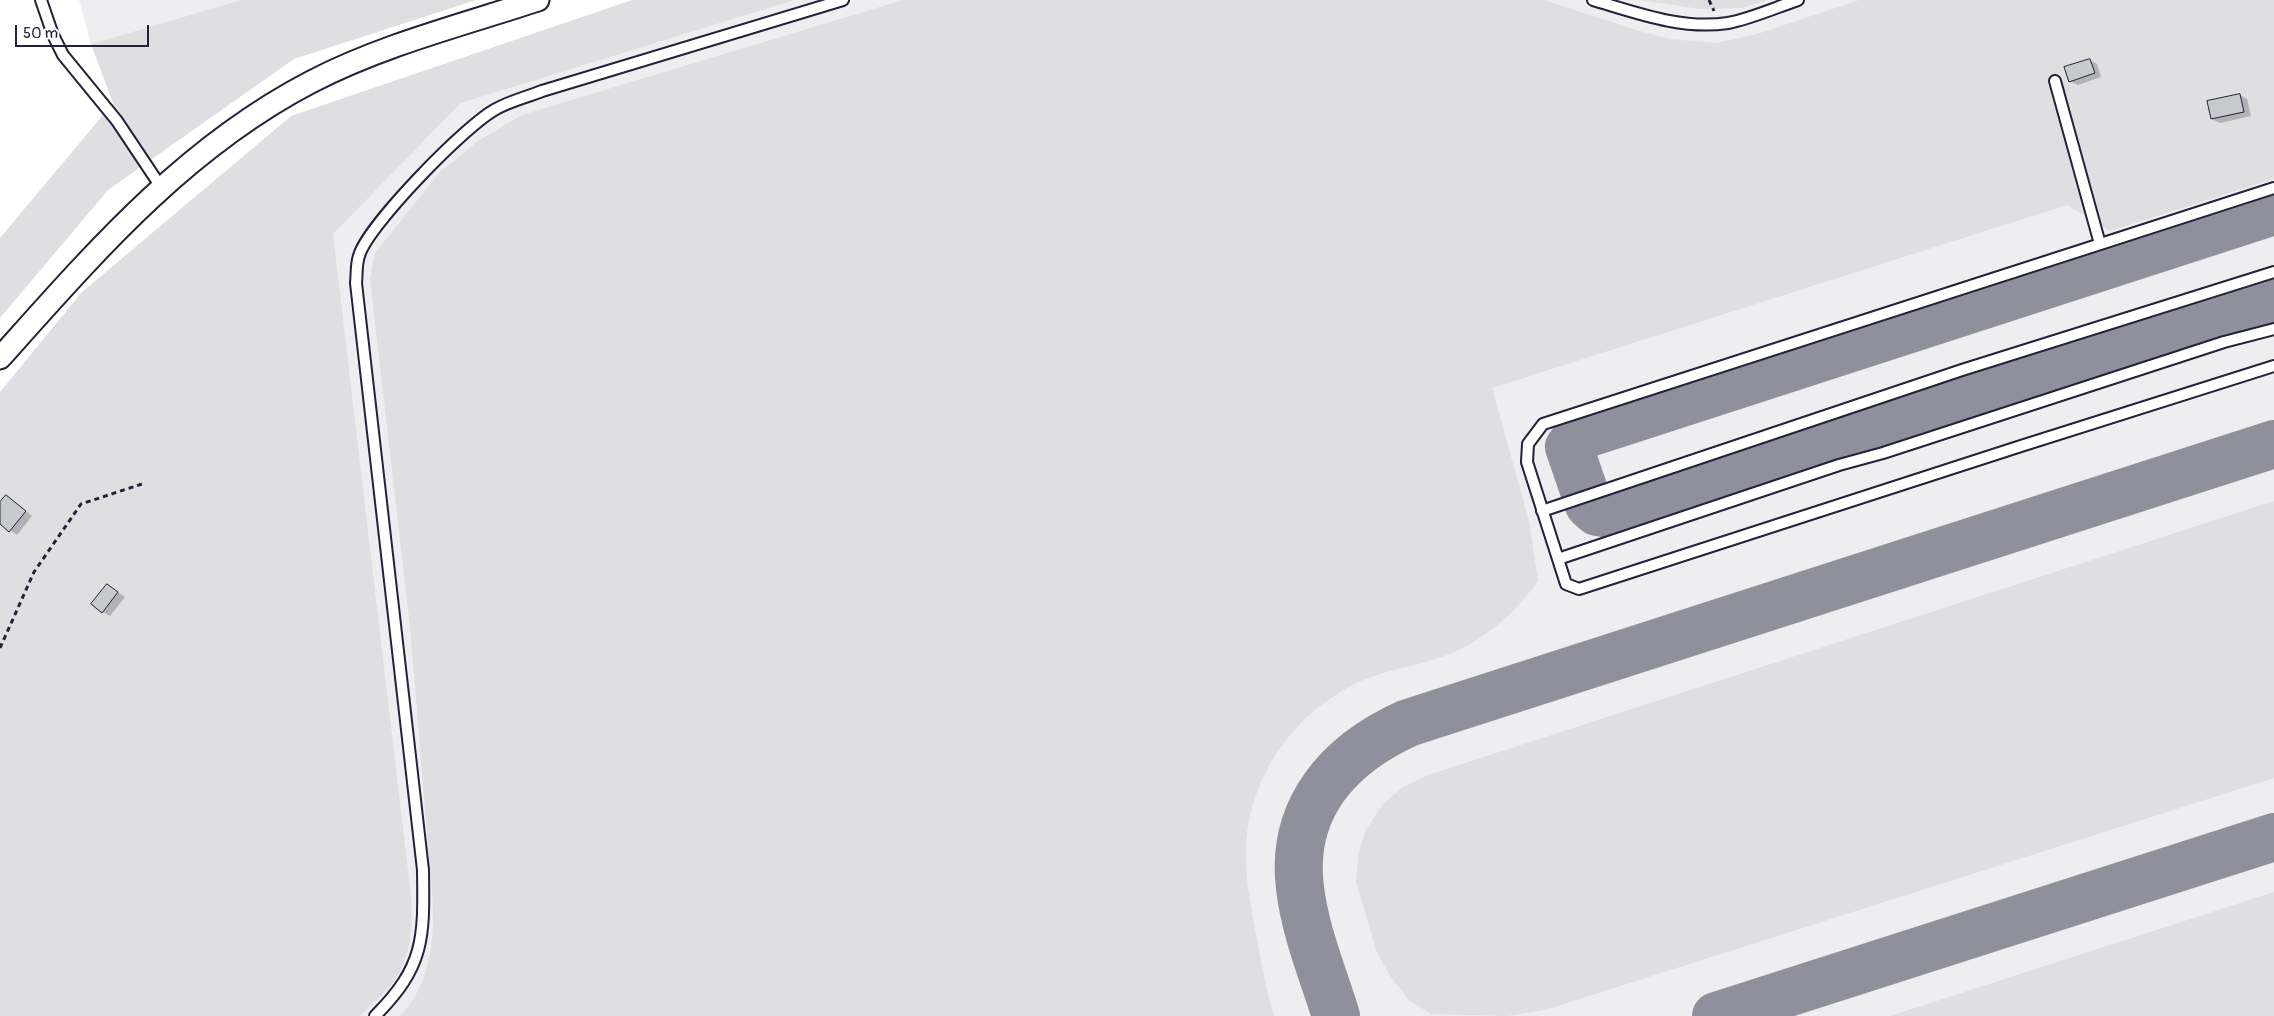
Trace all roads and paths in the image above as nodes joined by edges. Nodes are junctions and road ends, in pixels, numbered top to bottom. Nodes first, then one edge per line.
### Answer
1 (41, 0) edge
2 (538, 0) edge
3 (843, 0) edge
4 (1593, 0) edge
5 (1798, 0) edge
6 (2055, 82) dead end
7 (161, 187) junction
8 (2274, 188) edge
9 (2100, 244) junction
10 (2274, 272) edge
11 (2274, 328) edge
12 (0, 358) edge
13 (2274, 366) edge
14 (145, 483) dead end
15 (1542, 510) junction
16 (1558, 559) junction
17 (0, 648) edge
18 (375, 1016) edge

1 - 7 lane
2 - 7 street
3 - 18 lane
4 - 5 lane
6 - 9 lane
7 - 12 street
8 - 9 lane
9 - 15 lane
10 - 15 lane
11 - 16 lane
13 - 16 lane
14 - 17 path
15 - 16 lane

